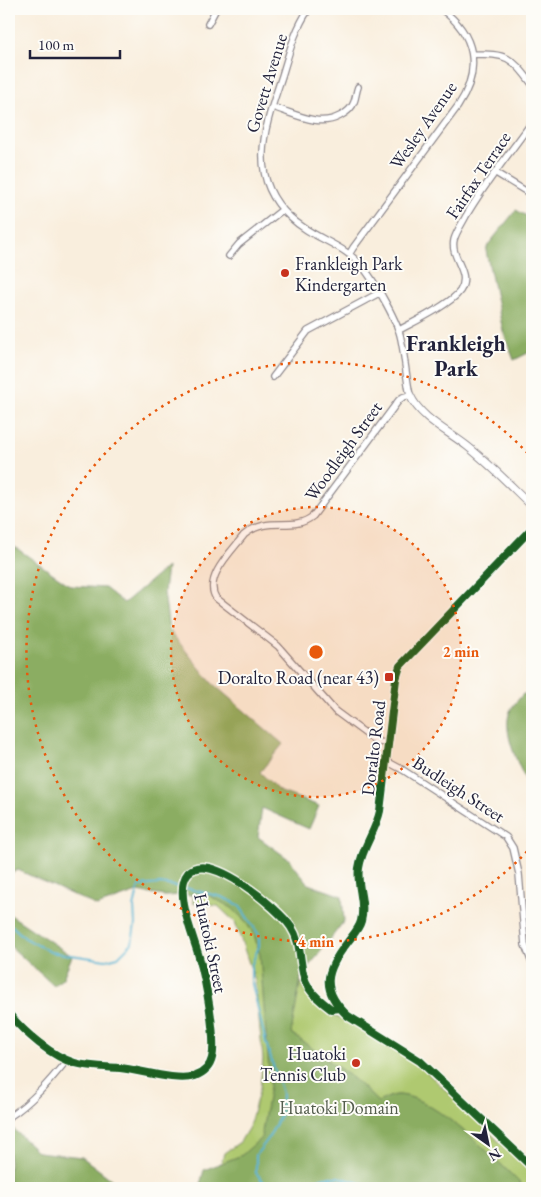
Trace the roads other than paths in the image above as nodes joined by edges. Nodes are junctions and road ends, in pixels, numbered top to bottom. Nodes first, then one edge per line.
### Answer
1 (216, 9) edge
2 (309, 9) edge
3 (441, 9) edge
4 (208, 24) dead end
5 (472, 54) junction
6 (532, 84) edge
7 (358, 87) dead end
8 (272, 107) junction
9 (532, 122) edge
10 (496, 173) junction
11 (532, 195) edge
12 (282, 210) junction
13 (350, 253) junction
14 (229, 256) dead end
15 (379, 293) junction
16 (399, 330) junction
17 (273, 377) dead end
18 (410, 395) junction
19 (532, 506) edge
20 (532, 528) edge
21 (388, 744) junction
22 (386, 763) junction
23 (532, 963) edge
24 (340, 1008) junction
25 (9, 1014) edge
26 (67, 1060) junction
27 (9, 1117) edge
28 (532, 1167) edge

1 - 4 street
2 - 8 street, Govett Avenue
3 - 5 street, Wesley Avenue
5 - 6 street
5 - 13 street, Wesley Avenue
7 - 8 street
8 - 12 street, Govett Avenue
9 - 10 street, Fairfax Terrace
10 - 11 street
10 - 16 street, Fairfax Terrace
12 - 13 street, Govett Avenue
12 - 14 street
13 - 15 street, Govett Avenue
15 - 16 street, Govett Avenue
15 - 17 street
16 - 18 street, Govett Avenue
18 - 19 street, Govett Avenue
18 - 21 street, Woodleigh Street
20 - 21 street, Doralto Road
21 - 22 street, Doralto Road
22 - 23 street, Budleigh Street
22 - 24 street, Doralto Road
24 - 26 street, Huatoki Street
24 - 28 street, Huatoki Street
25 - 26 street, Huatoki Street
26 - 27 street

